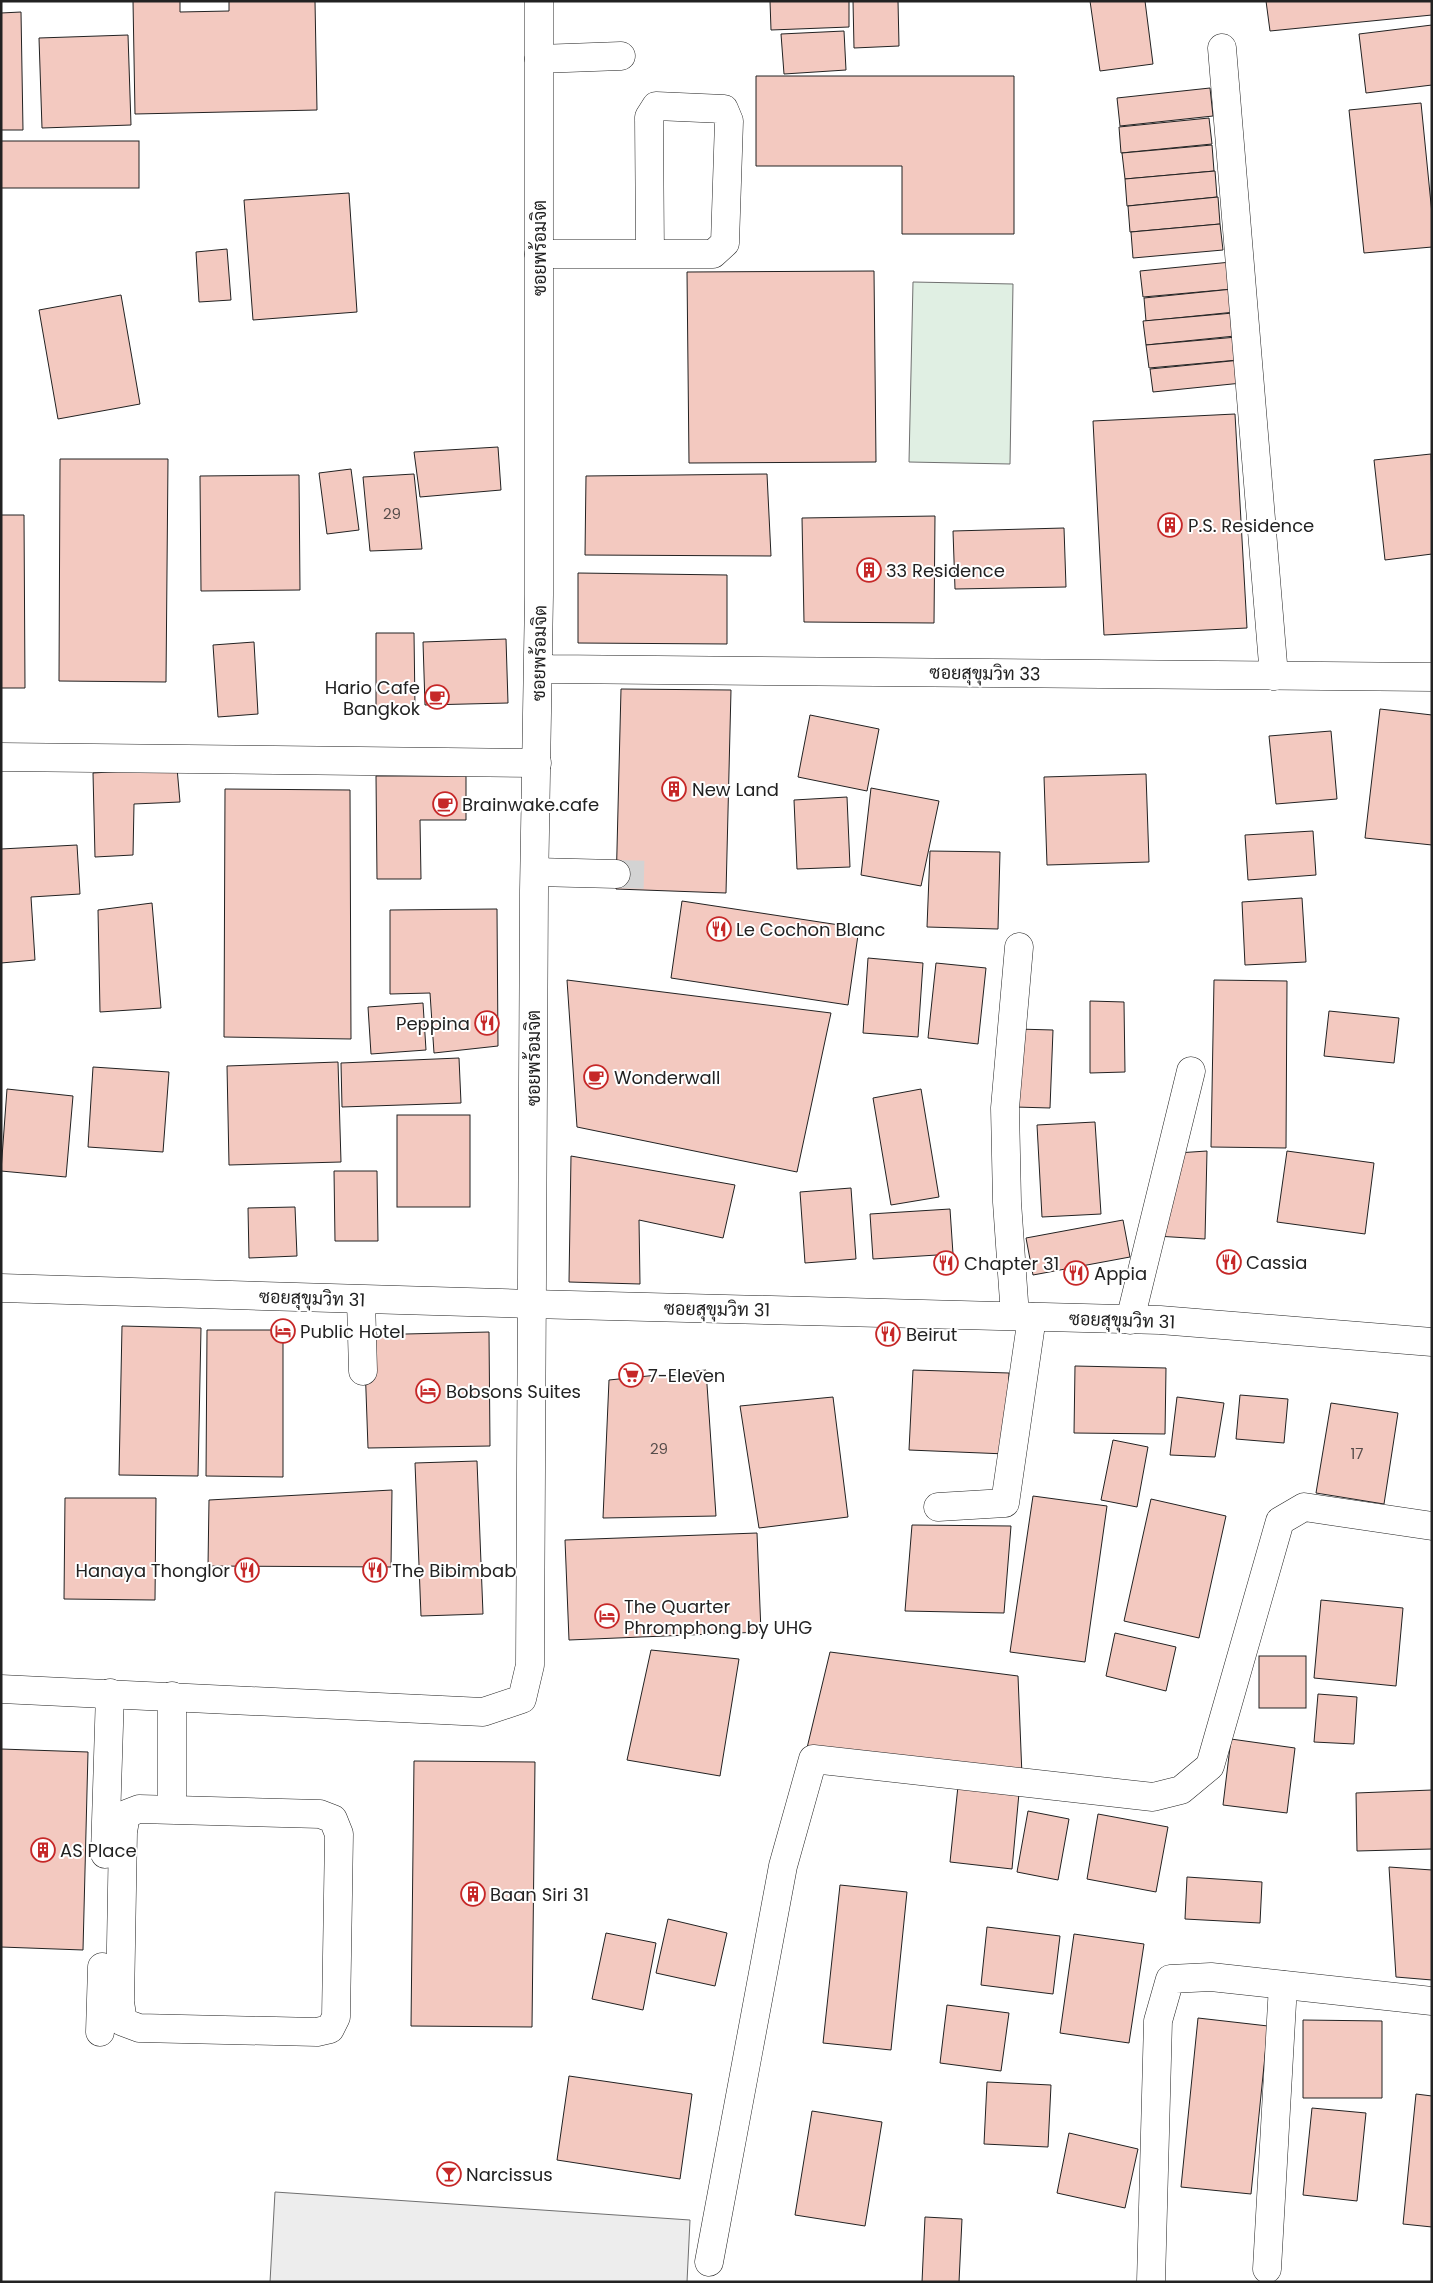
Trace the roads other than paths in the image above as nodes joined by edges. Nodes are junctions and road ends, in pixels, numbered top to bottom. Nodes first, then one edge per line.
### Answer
1 (539, 1) edge
2 (1222, 48) dead end
3 (621, 56) dead end
4 (539, 59) junction
5 (539, 254) junction
6 (650, 254) junction
7 (539, 667) junction
8 (1274, 676) junction
9 (1432, 677) edge
10 (1, 757) edge
11 (537, 764) junction
12 (535, 872) junction
13 (616, 874) tunnel mouth
14 (1019, 947) dead end
15 (1191, 1071) dead end
16 (1, 1288) edge
17 (361, 1300) junction
18 (531, 1304) junction
19 (1024, 1317) junction
20 (1130, 1320) junction
21 (1432, 1342) edge
22 (363, 1371) dead end
23 (938, 1507) dead end
24 (1432, 1526) edge
25 (1, 1689) edge
26 (110, 1693) junction
27 (172, 1696) junction
28 (172, 1809) junction
29 (1284, 1985) junction
30 (1432, 2001) edge
31 (100, 2032) dead end
32 (709, 2262) dead end
33 (1267, 2269) dead end
34 (1151, 2282) edge

1 - 4 street, ซอยพร้อมจิต
2 - 8 street
3 - 4 street
4 - 5 street, ซอยพร้อมจิต
5 - 6 street
5 - 7 street, ซอยพร้อมจิต
6 - 6 street
7 - 8 street, ซอยสุขุมวิท 33
7 - 11 street, ซอยพร้อมจิต
8 - 9 street, ซอยสุขุมวิท 33
10 - 11 street
11 - 12 street, ซอยพร้อมจิต
12 - 13 street
12 - 18 street, ซอยพร้อมจิต
14 - 19 street
15 - 20 street
16 - 17 street, ซอยสุขุมวิท 31
17 - 18 street, ซอยสุขุมวิท 31
17 - 22 street
18 - 19 street, ซอยสุขุมวิท 31
18 - 27 street, ซอยพร้อมจิต
19 - 20 street, ซอยสุขุมวิท 31
19 - 23 street
20 - 21 street, ซอยสุขุมวิท 31
24 - 32 street
25 - 26 street
26 - 27 street
26 - 31 street
27 - 28 street
28 - 28 street
29 - 30 street
29 - 33 street
29 - 34 street

